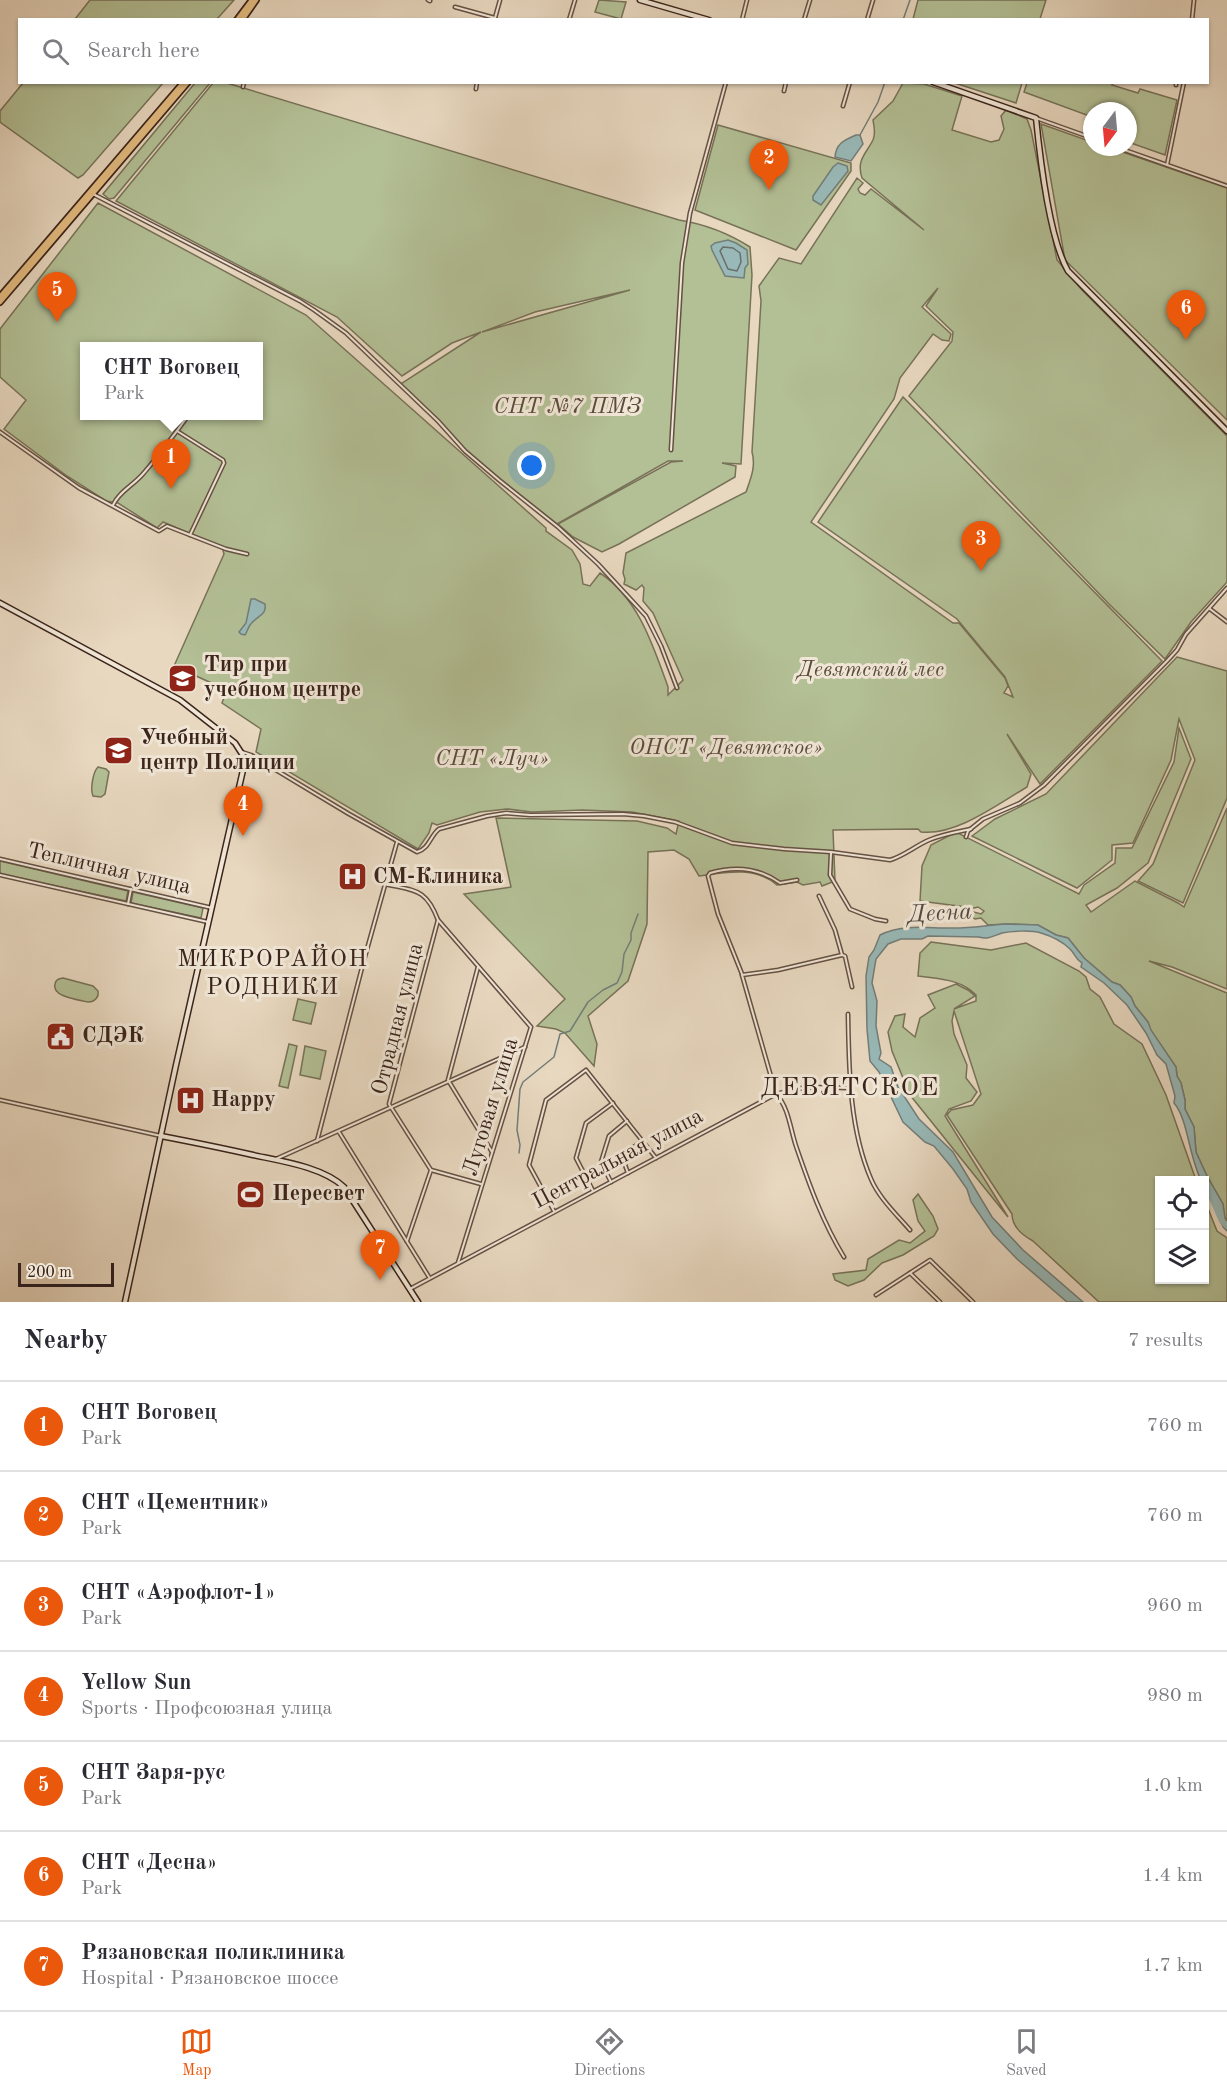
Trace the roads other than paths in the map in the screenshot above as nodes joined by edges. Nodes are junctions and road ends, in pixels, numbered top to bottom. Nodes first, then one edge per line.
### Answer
1 (254, 0) edge
2 (500, 0) edge
3 (575, 0) edge
4 (640, 0) edge
5 (747, 0) edge
6 (810, 0) edge
7 (873, 0) edge
8 (1194, 0) edge
9 (455, 7) dead end
10 (239, 18) edge
11 (245, 18) edge
12 (492, 18) edge
13 (495, 18) edge
14 (570, 18) edge
15 (702, 18) edge
16 (742, 18) edge
17 (805, 18) edge
18 (868, 18) edge
19 (1192, 18) edge
20 (184, 84) edge
21 (477, 84) edge
22 (725, 84) edge
23 (786, 84) edge
24 (849, 84) edge
25 (939, 84) edge
26 (1184, 84) edge
27 (476, 89) dead end
28 (784, 91) dead end
29 (843, 106) dead end
30 (1036, 118) junction
31 (1083, 135) edge
32 (1137, 154) edge
33 (1167, 165) junction
34 (1227, 186) edge
35 (90, 196) junction
36 (0, 297) edge
37 (0, 302) edge
38 (185, 420) edge
39 (177, 430) junction
40 (1227, 431) edge
41 (0, 432) edge
42 (671, 450) dead end
43 (112, 505) junction
44 (190, 535) junction
45 (247, 554) dead end
46 (1227, 588) edge
47 (0, 603) edge
48 (1209, 608) junction
49 (1227, 622) edge
50 (677, 688) dead end
51 (242, 752) junction
52 (971, 829) junction
53 (966, 837) dead end
54 (397, 842) junction
55 (831, 852) junction
56 (0, 859) edge
57 (0, 875) edge
58 (797, 880) dead end
59 (385, 884) junction
60 (131, 889) junction
61 (819, 896) dead end
62 (128, 904) junction
63 (212, 908) junction
64 (438, 920) junction
65 (886, 921) dead end
66 (209, 922) junction
67 (842, 955) junction
68 (479, 966) junction
69 (742, 975) junction
70 (852, 987) dead end
71 (848, 1014) dead end
72 (525, 1047) junction
73 (448, 1080) junction
74 (850, 1088) junction
75 (776, 1094) junction
76 (0, 1100) edge
77 (613, 1103) junction
78 (391, 1108) junction
79 (627, 1121) junction
80 (339, 1132) junction
81 (161, 1136) junction
82 (317, 1141) junction
83 (642, 1141) junction
84 (492, 1152) junction
85 (656, 1158) junction
86 (274, 1160) junction
87 (431, 1170) junction
88 (628, 1173) junction
89 (611, 1182) junction
90 (482, 1184) junction
91 (593, 1191) junction
92 (554, 1211) junction
93 (910, 1230) dead end
94 (407, 1241) junction
95 (844, 1257) dead end
96 (458, 1263) junction
97 (910, 1273) junction
98 (430, 1278) junction
99 (410, 1289) junction
100 (876, 1295) dead end
101 (125, 1302) edge
102 (418, 1302) edge
103 (940, 1302) edge
104 (972, 1302) edge

1 - 10 main road
1 - 11 main road
2 - 13 street
3 - 14 street
4 - 15 main road
5 - 16 street
6 - 17 street
7 - 18 street
8 - 19 street
9 - 12 street
20 - 35 main road
21 - 27 street
22 - 42 street
23 - 28 street
24 - 29 street
25 - 30 main road
26 - 33 street
30 - 31 street
30 - 40 main road
32 - 33 street
33 - 34 street
35 - 36 main road
35 - 37 main road
35 - 50 street
38 - 39 street
39 - 43 street
39 - 44 street
41 - 43 street
43 - 44 street
44 - 45 street
46 - 48 street
47 - 51 main road
48 - 49 street
48 - 52 street
51 - 54 street
51 - 63 main road
52 - 53 street
52 - 55 street
54 - 55 street
54 - 59 street
55 - 65 street
56 - 60 street, Тепличная улица
57 - 62 street, Тепличная улица
58 - 69 street
59 - 64 street, Луговая улица
59 - 82 street
60 - 62 street
60 - 63 street, Тепличная улица
61 - 67 street
62 - 66 street, Тепличная улица
63 - 66 main road
64 - 68 street, Луговая улица
64 - 78 street, Отрадная улица
66 - 81 main road
67 - 69 street
67 - 70 street
68 - 72 street, Луговая улица
68 - 73 street
69 - 75 street
71 - 74 street
72 - 73 street
72 - 84 street, Луговая улица
73 - 78 street
73 - 84 street
74 - 75 street, Центральная улица
74 - 93 street
75 - 85 street, Центральная улица
75 - 95 street
76 - 81 street
77 - 79 street
77 - 91 street
77 - 92 street
78 - 80 street
78 - 87 street, Отрадная улица
79 - 83 street
79 - 89 street
80 - 82 street
80 - 94 street
81 - 86 main road
81 - 101 main road
82 - 86 street
83 - 85 street
83 - 88 street
84 - 90 street, Луговая улица
85 - 88 street, Центральная улица
86 - 99 main road
87 - 90 street
87 - 94 street
88 - 89 street, Центральная улица
89 - 91 street, Центральная улица
90 - 96 street, Луговая улица
91 - 92 street, Центральная улица
92 - 96 street, Центральная улица
94 - 98 street
96 - 98 street, Центральная улица
97 - 100 street
97 - 103 street
97 - 104 street
98 - 99 street, Центральная улица
99 - 102 main road

